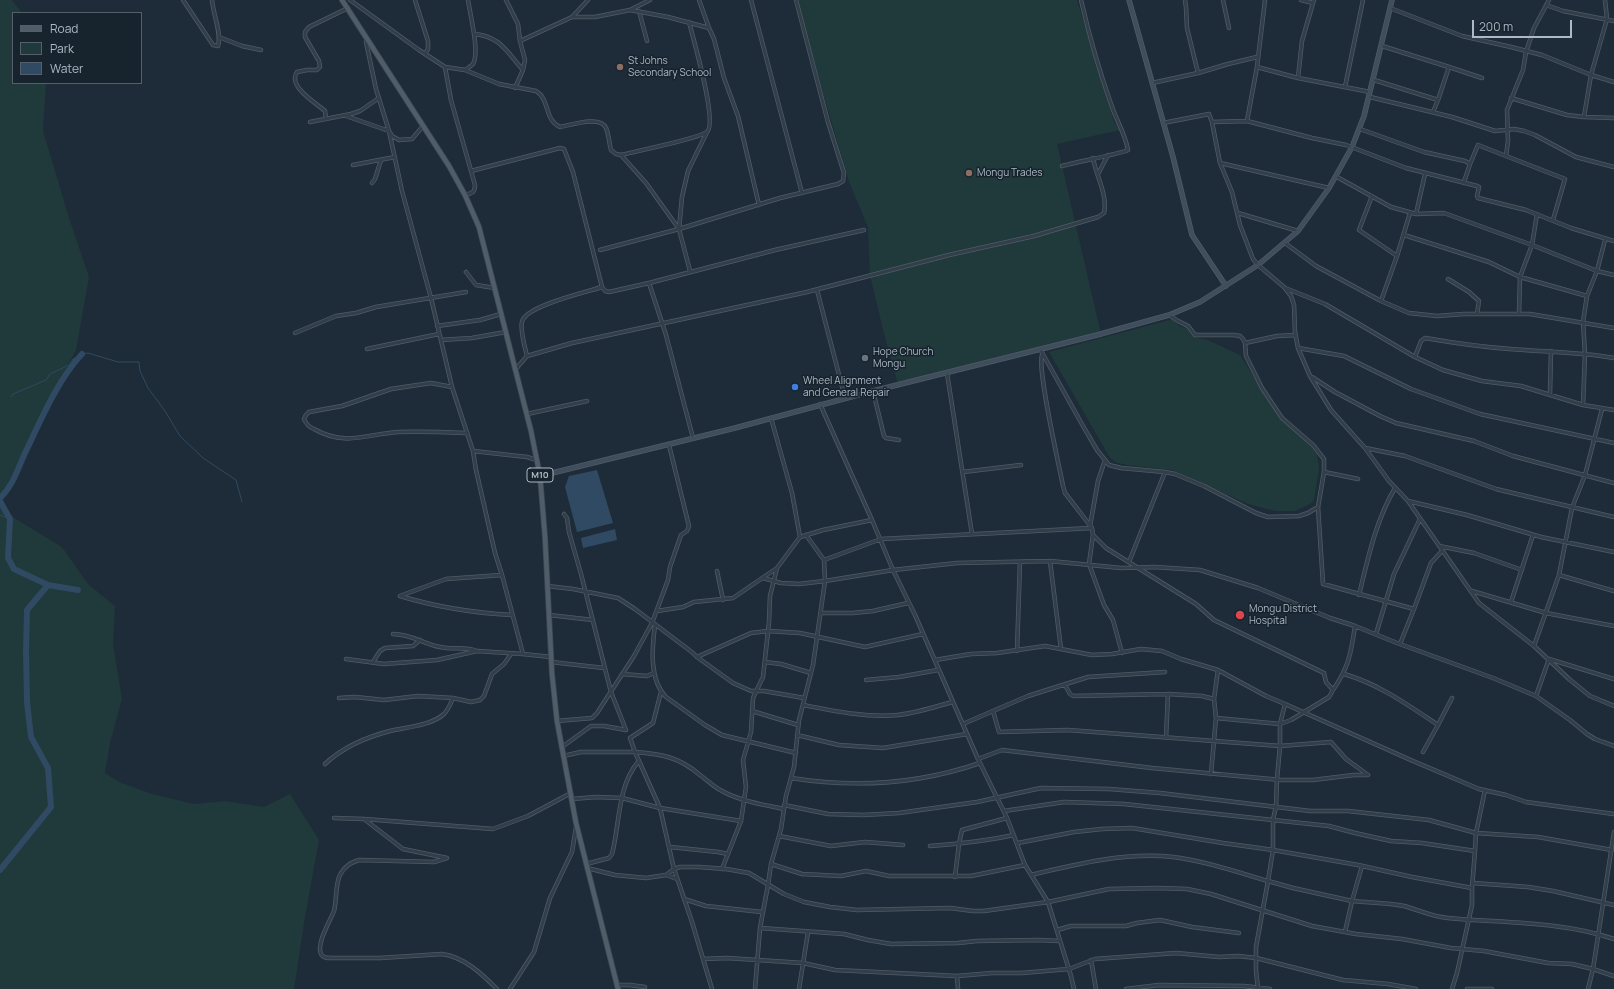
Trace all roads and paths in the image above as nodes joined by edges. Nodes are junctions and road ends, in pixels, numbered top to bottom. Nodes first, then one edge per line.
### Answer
1 (183, 0) edge
2 (212, 0) edge
3 (342, 0) edge
4 (352, 0) edge
5 (415, 0) edge
6 (468, 0) edge
7 (506, 0) edge
8 (588, 0) edge
9 (650, 0) edge
10 (699, 0) edge
11 (751, 0) edge
12 (796, 0) edge
13 (1082, 0) edge
14 (1129, 0) edge
15 (1185, 0) edge
16 (1224, 0) edge
17 (1265, 0) edge
18 (1301, 0) edge
19 (1363, 0) edge
20 (1392, 0) edge
21 (1549, 0) edge
22 (1605, 0) edge
23 (1314, 1) edge
24 (1546, 5) junction
25 (348, 8) junction
26 (1390, 8) junction
27 (630, 10) junction
28 (640, 11) junction
29 (572, 17) junction
30 (1607, 19) junction
31 (1614, 21) edge
32 (689, 22) junction
33 (709, 28) junction
34 (1229, 28) dead end
35 (474, 34) junction
36 (219, 37) junction
37 (367, 38) junction
38 (520, 41) junction
39 (647, 41) dead end
40 (1382, 46) junction
41 (261, 50) dead end
42 (1526, 52) junction
43 (425, 54) junction
44 (1257, 57) junction
45 (445, 67) junction
46 (1257, 67) junction
47 (1449, 67) junction
48 (465, 70) junction
49 (523, 70) junction
50 (1198, 73) junction
51 (1591, 75) junction
52 (1298, 78) junction
53 (1482, 78) dead end
54 (1374, 80) junction
55 (1614, 82) edge
56 (1152, 83) junction
57 (1345, 87) junction
58 (515, 88) junction
59 (1370, 94) junction
60 (379, 98) junction
61 (1511, 98) junction
62 (1438, 100) junction
63 (1433, 112) junction
64 (346, 116) junction
65 (1584, 118) junction
66 (1614, 118) edge
67 (326, 119) junction
68 (1247, 121) junction
69 (310, 122) dead end
70 (1212, 122) junction
71 (1163, 123) junction
72 (423, 126) junction
73 (1360, 129) junction
74 (1508, 130) junction
75 (389, 131) junction
76 (707, 132) junction
77 (1352, 147) junction
78 (622, 155) junction
79 (1108, 155) junction
80 (1506, 156) junction
81 (395, 157) junction
82 (1093, 158) junction
83 (381, 160) junction
84 (1220, 163) junction
85 (1470, 164) junction
86 (353, 166) dead end
87 (1062, 166) dead end
88 (1614, 167) edge
89 (471, 171) junction
90 (1098, 174) junction
91 (1426, 174) junction
92 (1336, 177) junction
93 (372, 182) dead end
94 (1464, 182) junction
95 (1329, 188) junction
96 (802, 193) junction
97 (465, 196) junction
98 (1372, 196) junction
99 (759, 205) junction
100 (1238, 213) junction
101 (1410, 213) junction
102 (1416, 214) junction
103 (1537, 214) junction
104 (1553, 220) junction
105 (679, 229) junction
106 (864, 230) dead end
107 (1298, 232) junction
108 (1404, 235) junction
109 (1605, 240) junction
110 (1614, 241) edge
111 (1285, 243) junction
112 (1532, 245) junction
113 (600, 250) dead end
114 (1397, 256) junction
115 (1258, 265) junction
116 (1597, 271) junction
117 (466, 272) dead end
118 (690, 272) junction
119 (1614, 275) edge
120 (1520, 276) junction
121 (1448, 280) dead end
122 (649, 283) junction
123 (1226, 286) junction
124 (602, 287) junction
125 (1284, 287) junction
126 (495, 288) junction
127 (817, 290) junction
128 (466, 292) dead end
129 (1587, 296) junction
130 (431, 298) junction
131 (1381, 301) junction
132 (501, 314) junction
133 (1169, 314) junction
134 (1477, 314) junction
135 (1519, 314) junction
136 (1583, 322) junction
137 (662, 324) junction
138 (438, 326) junction
139 (1614, 328) edge
140 (506, 332) junction
141 (295, 333) dead end
142 (439, 334) junction
143 (1296, 335) junction
144 (441, 340) junction
145 (1245, 343) junction
146 (1298, 348) junction
147 (367, 349) dead end
148 (1040, 349) junction
149 (1551, 351) junction
150 (1585, 354) junction
151 (1042, 355) junction
152 (526, 356) junction
153 (1415, 357) junction
154 (1614, 358) edge
155 (515, 370) junction
156 (947, 373) junction
157 (1310, 376) junction
158 (452, 387) junction
159 (873, 391) junction
160 (1550, 394) junction
161 (845, 398) junction
162 (587, 401) dead end
163 (820, 404) junction
164 (1583, 404) junction
165 (1602, 409) junction
166 (1614, 410) edge
167 (527, 414) junction
168 (771, 418) junction
169 (466, 432) junction
170 (693, 438) junction
171 (1596, 438) junction
172 (899, 440) dead end
173 (1614, 443) edge
174 (669, 445) junction
175 (1365, 448) junction
176 (473, 451) junction
177 (537, 460) junction
178 (1105, 460) junction
179 (1021, 465) dead end
180 (963, 472) junction
181 (1165, 472) junction
182 (1324, 472) junction
183 (1585, 475) junction
184 (540, 476) junction
185 (1358, 479) dead end
186 (1614, 483) edge
187 (1395, 488) junction
188 (1408, 501) junction
189 (1318, 506) junction
190 (1572, 508) junction
191 (564, 514) dead end
192 (1614, 517) edge
193 (1420, 519) junction
194 (872, 520) junction
195 (1091, 527) junction
196 (972, 534) junction
197 (806, 535) junction
198 (1093, 535) junction
199 (1533, 535) junction
200 (800, 537) junction
201 (881, 539) junction
202 (1567, 542) junction
203 (1439, 546) junction
204 (1442, 551) junction
205 (1614, 552) edge
206 (824, 560) junction
207 (1050, 561) junction
208 (1020, 562) junction
209 (1129, 562) junction
210 (1089, 564) junction
211 (1137, 567) junction
212 (777, 568) junction
213 (892, 570) junction
214 (1522, 570) junction
215 (717, 571) dead end
216 (502, 575) junction
217 (1560, 575) junction
218 (763, 578) junction
219 (773, 581) junction
220 (825, 581) junction
221 (547, 586) junction
222 (1472, 591) junction
223 (1614, 591) edge
224 (586, 593) junction
225 (1359, 595) junction
226 (723, 600) junction
227 (1385, 601) junction
228 (1511, 602) junction
229 (908, 603) junction
230 (1414, 609) junction
231 (657, 611) junction
232 (821, 613) junction
233 (1546, 613) junction
234 (512, 615) junction
235 (549, 615) junction
236 (593, 620) junction
237 (653, 624) junction
238 (1355, 626) junction
239 (1614, 626) edge
240 (768, 631) junction
241 (393, 634) dead end
242 (923, 634) junction
243 (1376, 634) junction
244 (817, 636) junction
245 (420, 640) junction
246 (1400, 644) junction
247 (1534, 646) junction
248 (1061, 649) junction
249 (477, 651) junction
250 (1017, 651) junction
251 (1122, 653) junction
252 (511, 654) junction
253 (523, 654) junction
254 (697, 657) junction
255 (346, 659) dead end
256 (551, 659) junction
257 (1549, 659) junction
258 (935, 660) junction
259 (374, 662) junction
260 (765, 662) junction
261 (604, 668) junction
262 (938, 670) junction
263 (1218, 670) junction
264 (1165, 672) dead end
265 (654, 673) junction
266 (811, 673) junction
267 (622, 674) junction
268 (1344, 674) junction
269 (1614, 679) edge
270 (866, 680) dead end
271 (1065, 685) junction
272 (1333, 690) junction
273 (756, 691) junction
274 (611, 692) junction
275 (661, 692) junction
276 (1168, 694) junction
277 (1536, 696) junction
278 (339, 698) dead end
279 (453, 698) junction
280 (804, 698) junction
281 (1214, 698) junction
282 (1452, 698) dead end
283 (952, 702) junction
284 (1285, 704) junction
285 (803, 705) junction
286 (1614, 706) edge
287 (993, 711) junction
288 (752, 712) junction
289 (1304, 712) junction
290 (592, 718) junction
291 (1216, 718) junction
292 (557, 721) junction
293 (963, 724) junction
294 (1280, 724) junction
295 (798, 725) junction
296 (1438, 725) junction
297 (591, 726) junction
298 (626, 730) junction
299 (797, 734) junction
300 (967, 734) junction
301 (630, 738) junction
302 (1166, 738) junction
303 (748, 741) junction
304 (1214, 742) junction
305 (1280, 746) junction
306 (1614, 746) edge
307 (562, 747) junction
308 (635, 752) junction
309 (1424, 752) dead end
310 (796, 753) junction
311 (563, 756) junction
312 (979, 761) junction
313 (638, 762) junction
314 (325, 764) dead end
315 (1211, 774) junction
316 (791, 778) junction
317 (1277, 779) junction
318 (1485, 790) junction
319 (571, 796) junction
320 (622, 798) junction
321 (743, 799) junction
322 (996, 799) junction
323 (1276, 806) junction
324 (784, 807) junction
325 (660, 808) junction
326 (1004, 811) junction
327 (1614, 814) edge
328 (334, 818) dead end
329 (1007, 818) junction
330 (364, 819) junction
331 (1273, 820) junction
332 (741, 821) junction
333 (576, 823) junction
334 (1614, 832) edge
335 (1476, 833) junction
336 (1014, 835) junction
337 (779, 836) junction
338 (1018, 843) junction
339 (959, 844) junction
340 (903, 845) dead end
341 (930, 846) dead end
342 (670, 847) junction
343 (1272, 850) junction
344 (1612, 850) junction
345 (1475, 851) junction
346 (728, 854) junction
347 (770, 864) junction
348 (1025, 865) junction
349 (587, 866) junction
350 (1362, 866) junction
351 (674, 869) junction
352 (722, 869) junction
353 (666, 875) junction
354 (1031, 875) junction
355 (955, 877) junction
356 (677, 879) junction
357 (1268, 881) junction
358 (1473, 883) junction
359 (768, 885) junction
360 (1472, 888) junction
361 (684, 899) junction
362 (1352, 901) junction
363 (1048, 902) junction
364 (1603, 902) junction
365 (1614, 905) edge
366 (1262, 910) junction
367 (762, 912) junction
368 (1469, 920) junction
369 (760, 928) junction
370 (1057, 930) junction
371 (808, 932) junction
372 (1345, 932) junction
373 (1239, 933) dead end
374 (1597, 933) junction
375 (1614, 939) edge
376 (1060, 941) junction
377 (1461, 949) junction
378 (1256, 958) junction
379 (703, 959) junction
380 (1091, 960) junction
381 (757, 961) junction
382 (803, 963) junction
383 (1069, 969) junction
384 (1593, 969) junction
385 (957, 976) junction
386 (1614, 976) edge
387 (617, 987) edge
388 (645, 987) dead end
389 (755, 988) edge
390 (1258, 988) edge
391 (497, 989) edge
392 (510, 989) edge
393 (712, 989) edge
394 (760, 989) edge
395 (799, 989) edge
396 (958, 989) edge
397 (1074, 989) edge
398 (1096, 989) edge
399 (1126, 989) edge
400 (1270, 989) edge
401 (1416, 989) edge
402 (1452, 989) edge
403 (1467, 989) edge
404 (1492, 989) edge
405 (1588, 989) edge

1 - 36 street
2 - 36 street
3 - 25 main road, M10
4 - 43 street
5 - 43 street
6 - 35 street
7 - 38 street
8 - 29 street
9 - 27 street
10 - 33 street
11 - 96 street
12 - 96 street
13 - 79 street
14 - 56 main road
15 - 50 street
16 - 34 street
17 - 44 street
18 - 23 street
19 - 57 street
20 - 26 main road
21 - 24 street
22 - 30 street
23 - 52 street
24 - 30 street
24 - 42 street
25 - 37 main road, M10
25 - 67 street
26 - 40 main road
26 - 42 street
27 - 28 street
27 - 29 street
28 - 32 street
28 - 39 street
29 - 38 street
30 - 31 street
30 - 51 street
32 - 33 street
32 - 76 street
33 - 99 street
35 - 48 street
35 - 49 street
36 - 41 street
37 - 60 street
37 - 72 main road, M10
38 - 49 street
40 - 47 street
40 - 54 main road
42 - 51 street
42 - 61 street
43 - 45 street
44 - 46 street
44 - 50 street
45 - 48 street
45 - 89 street
46 - 52 street
46 - 68 street
47 - 53 street
47 - 62 street
48 - 58 street
49 - 58 street
50 - 56 street
51 - 55 street
51 - 65 street
52 - 57 street
54 - 59 main road
54 - 62 street
56 - 71 main road
57 - 59 street
58 - 78 street
59 - 63 street
59 - 73 main road
60 - 64 street
60 - 75 street
61 - 65 street
61 - 74 street
62 - 63 street
63 - 74 street
64 - 67 street
64 - 75 street
65 - 66 street
67 - 69 street
68 - 70 street
68 - 77 street
70 - 71 street
70 - 84 street
71 - 123 main road
72 - 75 street
72 - 97 main road, M10
73 - 77 main road
73 - 85 street
74 - 80 street
74 - 88 street
75 - 81 street
76 - 78 street
76 - 105 street
77 - 91 street
77 - 92 main road
78 - 105 street
79 - 82 street
79 - 90 street
80 - 85 street
80 - 104 street
81 - 83 street
81 - 130 street
82 - 87 street
82 - 90 street
83 - 86 street
83 - 93 street
84 - 95 street
84 - 100 street
85 - 94 street
89 - 97 street
89 - 124 street
90 - 127 street
91 - 94 street
91 - 102 street
92 - 95 main road
92 - 98 street
94 - 103 street
95 - 107 main road
96 - 99 street
97 - 126 main road, M10
98 - 101 street
98 - 114 street
99 - 105 street
100 - 107 street
100 - 115 street
101 - 102 street
101 - 108 street
102 - 112 street
103 - 104 street
103 - 112 street
104 - 109 street
105 - 113 street
105 - 118 street
106 - 118 street
107 - 111 main road
108 - 114 street
108 - 120 street
109 - 110 street
109 - 116 street
111 - 115 main road
111 - 131 street
112 - 116 street
112 - 120 street
114 - 131 street
115 - 123 main road
115 - 125 street
116 - 119 street
116 - 129 street
117 - 126 street
118 - 122 street
120 - 129 street
120 - 135 street
121 - 134 street
122 - 124 street
122 - 137 street
123 - 133 main road
124 - 152 street
125 - 143 street
125 - 153 street
126 - 132 main road, M10
127 - 137 street
127 - 161 street
128 - 130 street
129 - 136 street
130 - 138 street
130 - 141 street
131 - 134 street
132 - 138 street
132 - 140 main road, M10
133 - 145 street
133 - 148 main road
134 - 135 street
135 - 136 street
136 - 139 street
136 - 150 street
137 - 152 street
137 - 170 street
138 - 142 street
140 - 144 street
140 - 155 main road, M10
142 - 144 street
142 - 147 street
143 - 145 street
143 - 146 street
144 - 158 street
145 - 182 street
146 - 157 street
146 - 171 street
148 - 151 street
148 - 156 main road
149 - 150 street
149 - 153 street
149 - 160 street
150 - 154 street
150 - 164 street
151 - 178 street
151 - 195 street
152 - 155 street
153 - 160 street
155 - 167 main road, M10
156 - 159 main road
156 - 180 street
157 - 175 street
157 - 183 street
158 - 169 street
158 - 169 street
159 - 161 main road
159 - 172 street
160 - 164 street
161 - 163 main road
162 - 167 street
163 - 168 main road
163 - 194 street
164 - 165 street
165 - 166 street
165 - 171 street
167 - 177 main road, M10
168 - 170 main road
168 - 200 street
169 - 176 street
170 - 174 main road
171 - 173 street
171 - 183 street
174 - 184 main road
174 - 231 street
175 - 187 street
175 - 190 street
176 - 177 street
176 - 216 street
177 - 184 main road, M10
178 - 181 street
178 - 195 street
179 - 180 street
180 - 196 street
181 - 189 street
181 - 209 street
182 - 185 street
182 - 189 street
183 - 186 street
183 - 190 street
184 - 221 main road, M10
187 - 188 street
187 - 225 street
188 - 193 street
188 - 199 street
189 - 225 street
190 - 192 street
190 - 202 street
191 - 224 street
193 - 203 street
193 - 227 street
194 - 197 street
194 - 201 street
195 - 196 street
195 - 198 street
196 - 201 street
197 - 200 street
197 - 206 street
198 - 209 street
198 - 210 street
199 - 202 street
199 - 214 street
200 - 212 street
201 - 206 street
201 - 213 street
202 - 205 street
202 - 217 street
203 - 204 street
203 - 214 street
204 - 222 street
204 - 230 street
206 - 220 street
207 - 208 street
207 - 210 street
207 - 248 street
208 - 213 street
208 - 250 street
209 - 211 street
210 - 211 street
210 - 251 street
211 - 238 street
211 - 272 street
212 - 218 street
212 - 219 street
213 - 220 street
213 - 229 street
214 - 228 street
215 - 226 street
216 - 234 street
216 - 234 street
217 - 223 street
217 - 233 street
218 - 219 street
218 - 226 street
219 - 220 street
219 - 240 street
220 - 232 street
221 - 224 street
221 - 235 main road, M10
222 - 228 street
222 - 247 street
224 - 236 street
224 - 237 street
225 - 227 street
226 - 231 street
227 - 230 street
227 - 243 street
228 - 233 street
229 - 232 street
229 - 242 street
230 - 246 street
231 - 237 street
232 - 244 street
233 - 239 street
233 - 247 street
234 - 253 street
235 - 236 street
235 - 256 main road, M10
236 - 261 street
237 - 254 street
237 - 265 street
237 - 267 street
238 - 243 street
238 - 268 street
240 - 244 street
240 - 254 street
240 - 260 street
241 - 245 street
242 - 244 street
242 - 258 street
243 - 246 street
244 - 266 street
245 - 249 street
245 - 259 street
246 - 277 street
247 - 257 street
248 - 250 street
248 - 251 street
249 - 252 street
249 - 259 street
250 - 258 street
251 - 263 street
252 - 253 street
252 - 279 street
253 - 256 street
254 - 273 street
255 - 259 street
256 - 261 street
256 - 292 main road, M10
257 - 269 street
257 - 277 street
257 - 286 street
258 - 262 street
260 - 266 street
260 - 273 street
261 - 274 street
262 - 270 street
262 - 283 street
263 - 281 street
263 - 284 street
264 - 271 street
265 - 267 street
265 - 275 street
266 - 280 street
267 - 274 street
268 - 272 street
268 - 296 street
271 - 276 street
271 - 287 street
272 - 289 street
273 - 280 street
273 - 288 street
274 - 290 street
274 - 298 street
275 - 301 street
275 - 303 street
276 - 281 street
276 - 302 street
277 - 306 street
278 - 279 street
279 - 314 street
280 - 285 street
281 - 291 street
282 - 296 street
283 - 285 street
283 - 293 street
284 - 289 street
284 - 294 street
285 - 295 street
287 - 293 street
287 - 302 street
288 - 295 street
288 - 303 street
289 - 294 street
289 - 318 street
290 - 292 street
290 - 297 street
291 - 294 street
291 - 304 street
292 - 307 main road, M10
293 - 300 street
294 - 305 street
295 - 299 street
296 - 309 street
297 - 298 street
297 - 307 street
298 - 301 street
299 - 300 street
299 - 310 street
300 - 312 street
301 - 308 street
302 - 304 street
303 - 310 street
303 - 321 street
304 - 305 street
304 - 315 street
305 - 317 street
305 - 317 street
307 - 311 main road, M10
308 - 311 street
308 - 313 street
308 - 321 street
310 - 316 street
311 - 319 main road, M10
312 - 315 street
312 - 316 street
312 - 322 street
313 - 320 street
313 - 325 street
315 - 317 street
316 - 324 street
317 - 323 street
318 - 327 street
318 - 335 street
319 - 320 street
319 - 330 street
319 - 333 main road, M10
320 - 325 street
320 - 349 street
321 - 324 street
321 - 332 street
322 - 323 street
322 - 324 street
322 - 326 street
323 - 331 street
323 - 335 street
324 - 337 street
325 - 332 street
325 - 342 street
326 - 329 street
326 - 331 street
328 - 330 street
329 - 336 street
329 - 339 street
330 - 391 street
331 - 343 street
331 - 345 street
332 - 346 street
333 - 349 main road, M10
333 - 392 street
334 - 344 street
335 - 344 street
335 - 345 street
336 - 338 street
336 - 339 street
337 - 340 street
337 - 347 street
338 - 343 street
338 - 348 street
339 - 341 street
339 - 355 street
342 - 346 street
342 - 351 street
343 - 350 street
343 - 357 street
344 - 364 street
345 - 358 street
346 - 352 street
347 - 355 street
347 - 359 street
348 - 354 street
348 - 355 street
349 - 353 street
349 - 387 main road, M10
350 - 360 street
350 - 362 street
351 - 352 street
351 - 353 street
351 - 356 street
352 - 359 street
353 - 356 street
354 - 357 street
354 - 363 street
356 - 361 street
357 - 362 street
357 - 366 street
358 - 360 street
358 - 364 street
359 - 363 street
359 - 367 street
360 - 368 street
361 - 367 street
361 - 379 street
362 - 368 street
362 - 372 street
363 - 366 street
363 - 370 street
364 - 365 street
364 - 374 street
366 - 372 street
366 - 378 street
367 - 369 street
368 - 374 street
368 - 377 street
369 - 371 street
369 - 381 street
370 - 373 street
370 - 376 street
371 - 376 street
371 - 382 street
372 - 377 street
374 - 375 street
374 - 384 street
376 - 383 street
377 - 384 street
377 - 402 street
378 - 380 street
378 - 390 street
378 - 401 street
379 - 381 street
379 - 393 street
380 - 383 street
380 - 398 street
381 - 382 street
381 - 389 street
382 - 385 street
382 - 395 street
383 - 385 street
383 - 397 street
384 - 386 street
384 - 405 street
385 - 396 street
387 - 388 street
389 - 394 street
390 - 399 street
390 - 400 street
403 - 404 street

